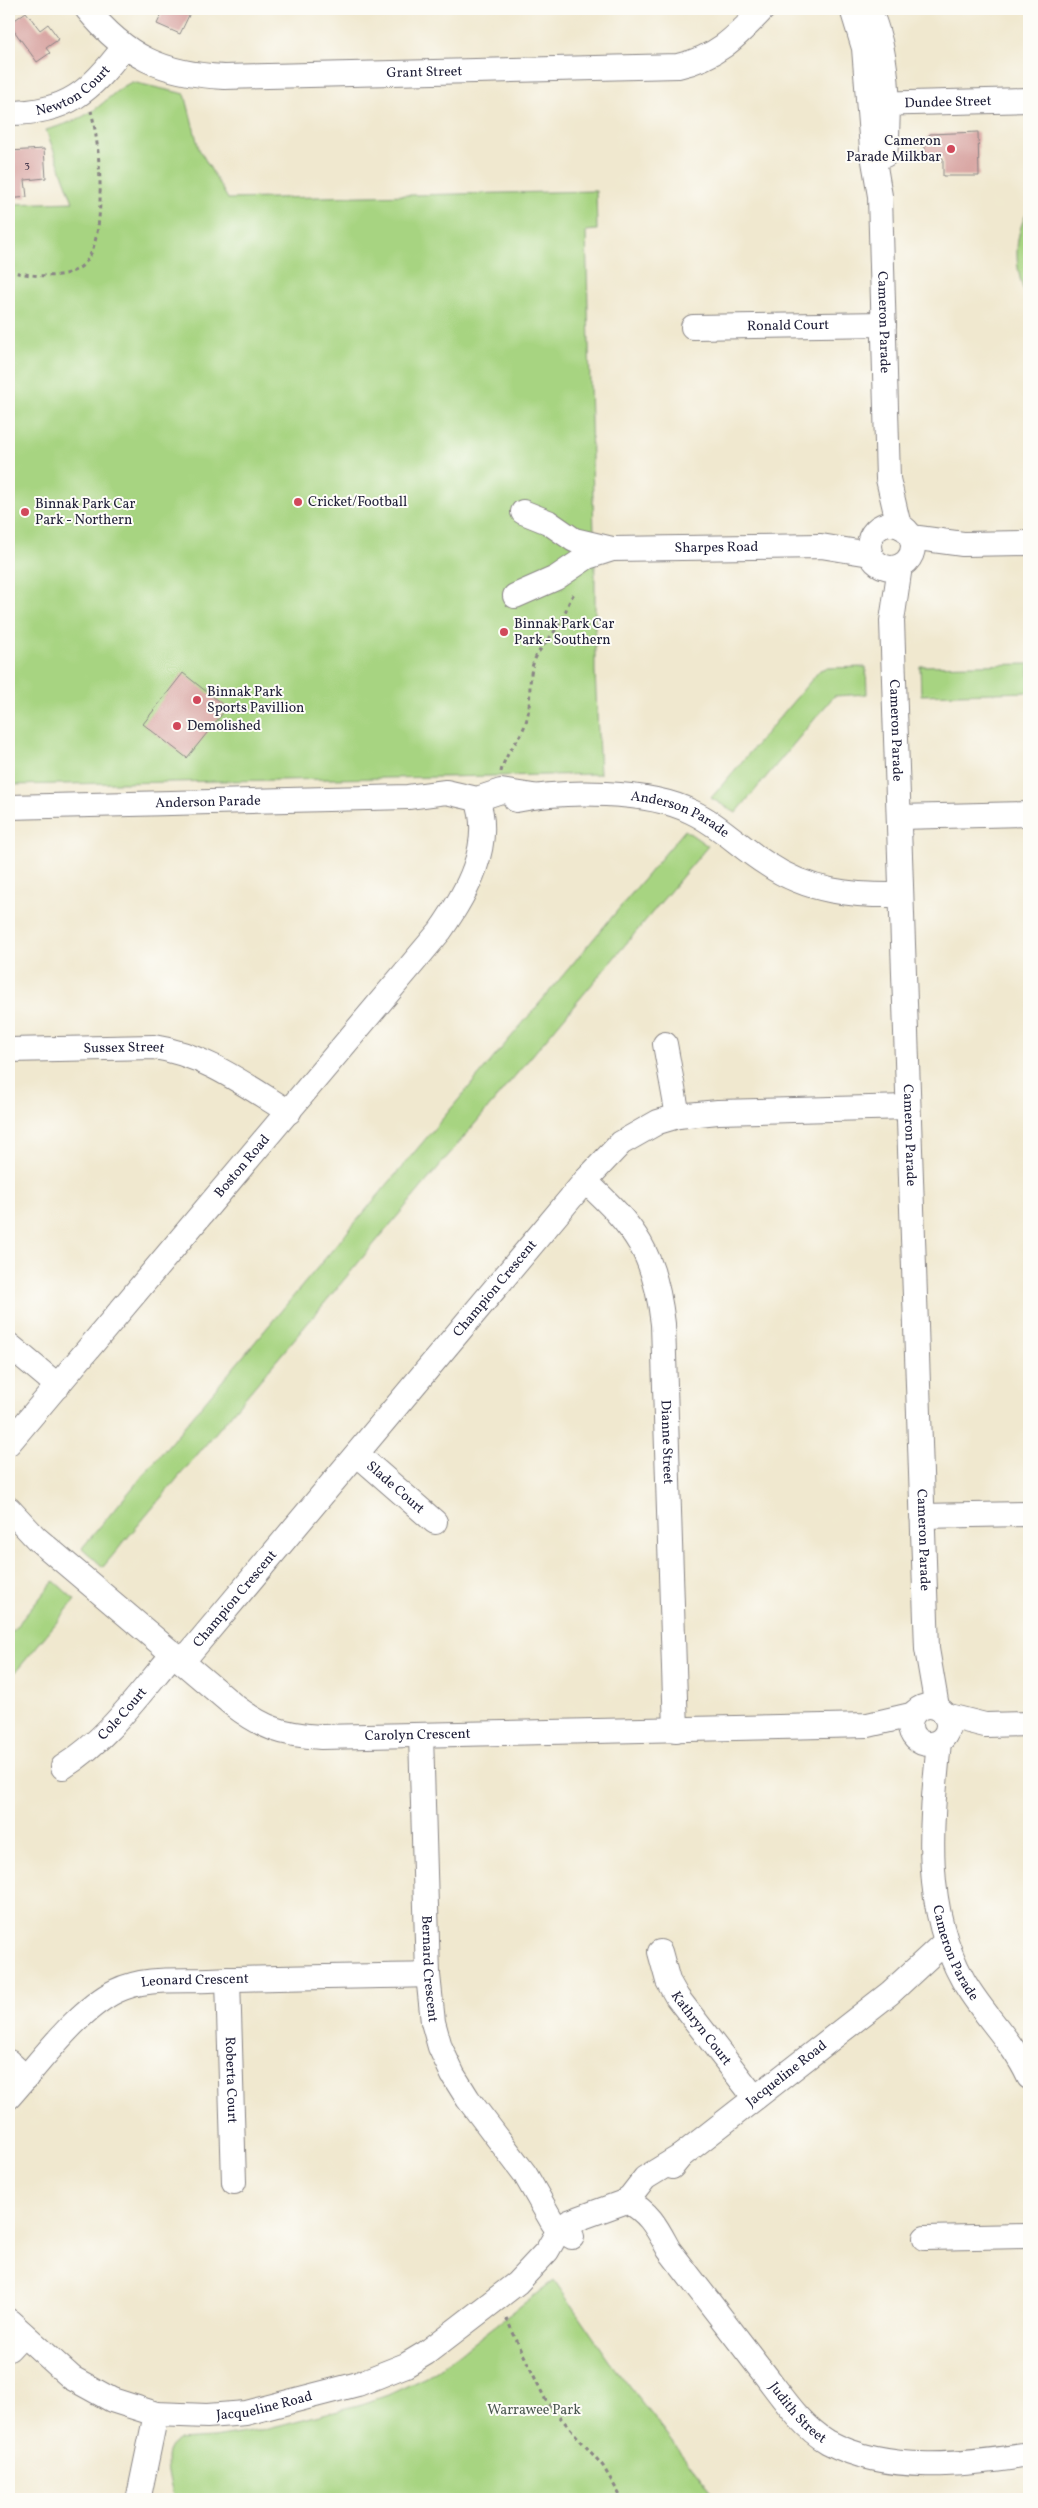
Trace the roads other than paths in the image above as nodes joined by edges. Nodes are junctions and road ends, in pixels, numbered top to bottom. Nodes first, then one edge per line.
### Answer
1 (87, 9) edge
2 (763, 9) edge
3 (852, 9) edge
4 (869, 9) edge
5 (124, 47) junction
6 (1029, 100) edge
7 (877, 103) junction
8 (9, 113) edge
9 (884, 324) junction
10 (694, 328) dead end
11 (523, 512) dead end
12 (1029, 543) edge
13 (890, 546) junction
14 (612, 550) junction
15 (515, 596) dead end
16 (9, 807) edge
17 (477, 809) junction
18 (1029, 814) edge
19 (899, 817) junction
20 (901, 888) junction
21 (665, 1044) dead end
22 (9, 1050) edge
23 (908, 1107) junction
24 (678, 1116) junction
25 (283, 1118) junction
26 (585, 1181) junction
27 (9, 1345) edge
28 (58, 1386) junction
29 (9, 1444) edge
30 (356, 1454) junction
31 (9, 1509) edge
32 (1029, 1514) edge
33 (922, 1516) junction
34 (9, 1520) edge
35 (435, 1522) dead end
36 (36, 1538) junction
37 (178, 1657) junction
38 (1029, 1724) edge
39 (928, 1725) junction
40 (676, 1730) junction
41 (421, 1735) junction
42 (63, 1767) dead end
43 (660, 1952) dead end
44 (950, 1952) junction
45 (428, 1975) junction
46 (228, 1979) junction
47 (9, 2062) edge
48 (1029, 2077) edge
49 (26, 2078) junction
50 (9, 2097) edge
51 (755, 2098) junction
52 (234, 2182) dead end
53 (633, 2208) junction
54 (567, 2230) junction
55 (1029, 2236) edge
56 (925, 2238) dead end
57 (12, 2331) edge
58 (156, 2414) junction
59 (1029, 2455) edge
60 (992, 2461) junction
61 (1029, 2468) edge
62 (139, 2496) dead end

1 - 5 street, Grant Street
2 - 5 street, Grant Street
3 - 7 street, Cameron Parade
4 - 7 street, Cameron Parade
5 - 8 street, Newton Court
6 - 7 street, Dundee Street
7 - 9 street, Cameron Parade
9 - 10 street, Ronald Court
9 - 13 street, Cameron Parade
11 - 14 street, Sharpes Road
12 - 13 street, Sharpes Road
13 - 14 street, Sharpes Road
13 - 19 street, Cameron Parade
14 - 15 street, Sharpes Road
16 - 17 street, Anderson Parade
17 - 20 street, Anderson Parade
17 - 25 street, Boston Road
18 - 19 street
19 - 20 street, Cameron Parade
20 - 23 street, Cameron Parade
21 - 24 street
22 - 25 street, Sussex Street
23 - 24 street, Champion Crescent
23 - 33 street, Cameron Parade
24 - 26 street, Champion Crescent
25 - 28 street, Boston Road
26 - 30 street, Champion Crescent
26 - 40 street, Dianne Street
27 - 28 street
28 - 29 street, Boston Road
30 - 35 street, Slade Court
30 - 37 street, Champion Crescent
31 - 36 street, Carolyn Crescent
32 - 33 street
33 - 39 street, Cameron Parade
34 - 36 street, Carolyn Crescent
36 - 37 street, Carolyn Crescent
37 - 41 street, Carolyn Crescent
37 - 42 street, Cole Court
38 - 39 street
39 - 40 street, Carolyn Crescent
39 - 44 street, Cameron Parade
40 - 41 street, Carolyn Crescent
41 - 45 street, Bernard Crescent
43 - 51 street, Kathryn Court
44 - 48 street, Cameron Parade
44 - 51 street, Jacqueline Road
45 - 46 street, Leonard Crescent
45 - 54 street, Bernard Crescent
46 - 49 street, Leonard Crescent
46 - 52 street, Roberta Court
47 - 49 street
49 - 50 street, Leonard Crescent
51 - 53 street, Jacqueline Road
53 - 54 street, Jacqueline Road
53 - 60 street, Judith Street
54 - 58 street, Jacqueline Road
55 - 56 street
57 - 58 street, Jacqueline Road
58 - 62 street
59 - 60 street, Judith Street
60 - 61 street, Judith Street

